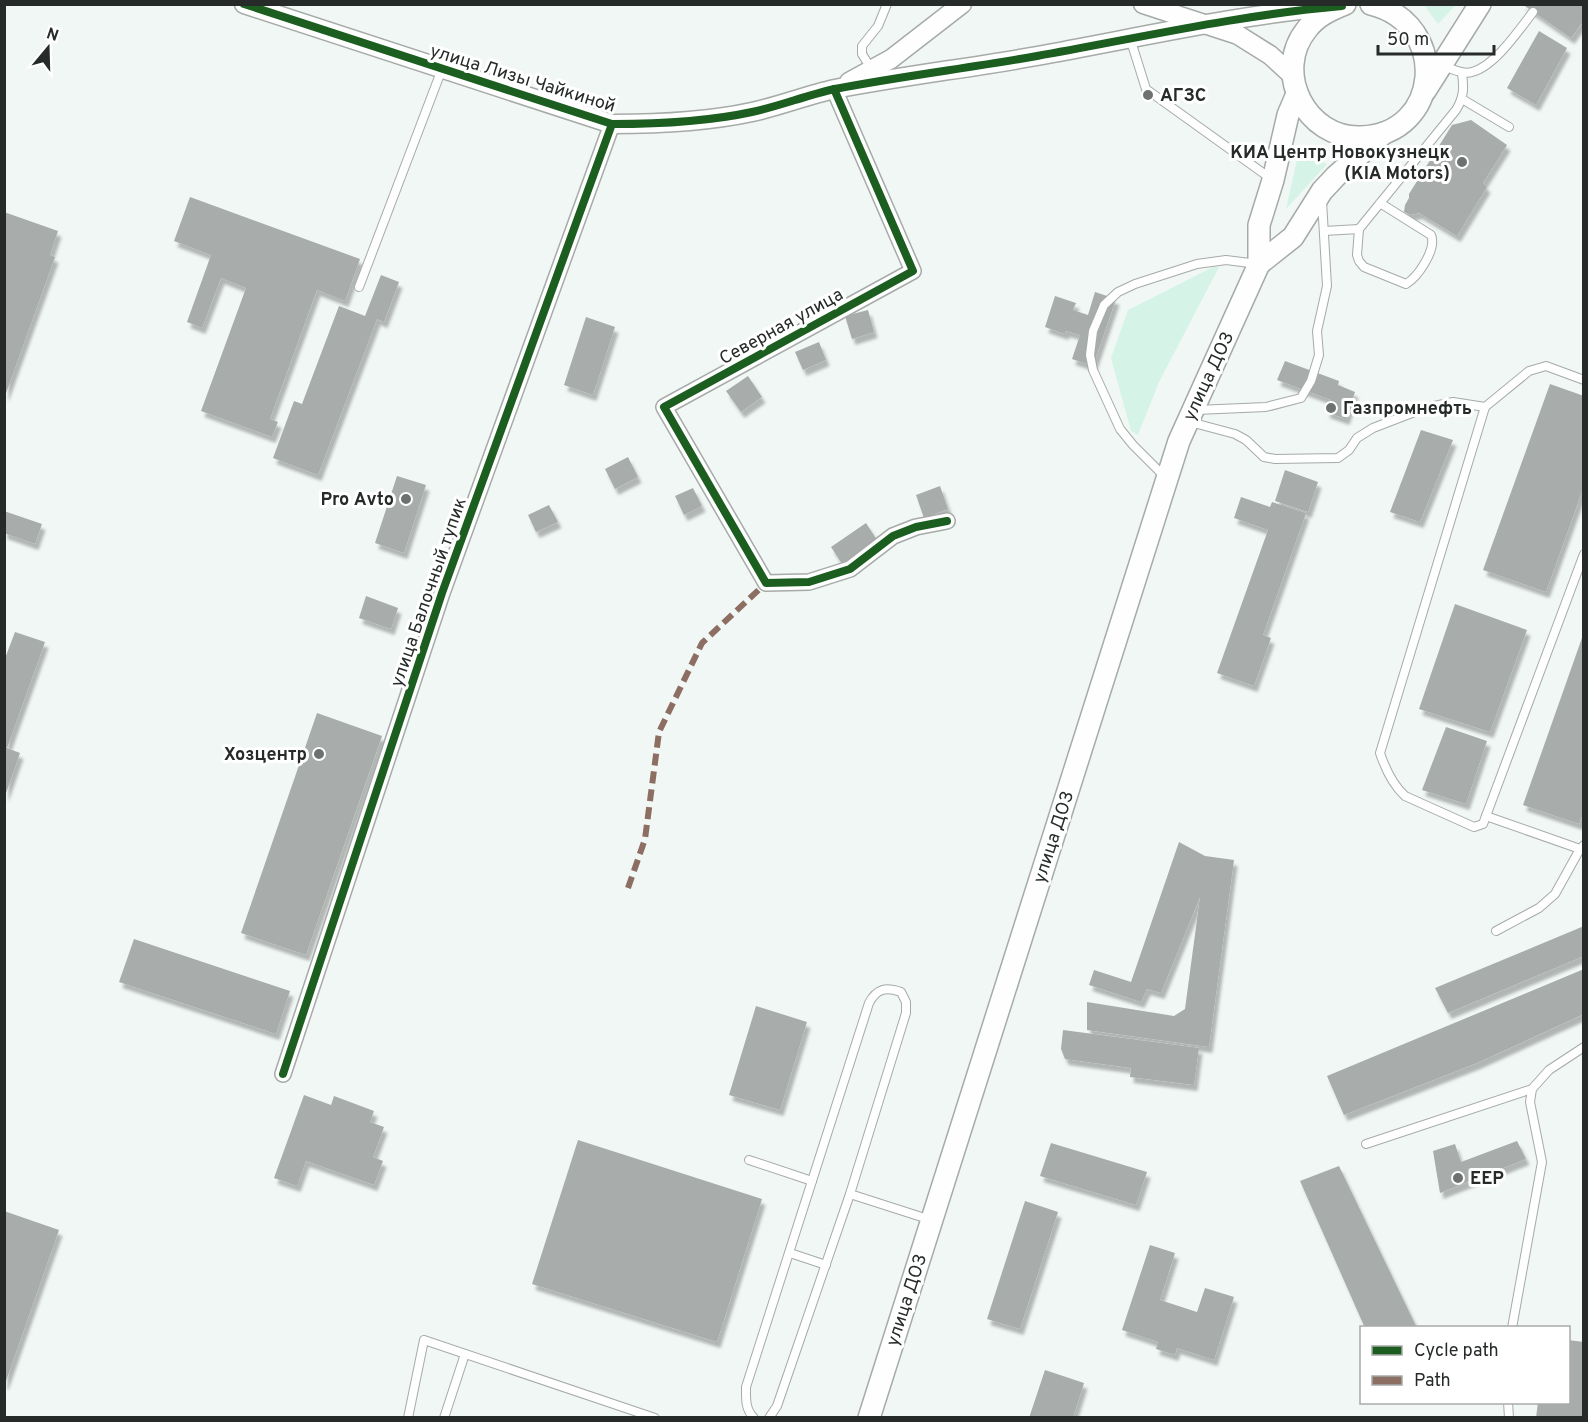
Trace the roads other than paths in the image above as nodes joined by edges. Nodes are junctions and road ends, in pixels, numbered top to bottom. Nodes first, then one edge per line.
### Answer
1 (244, 4) edge
2 (887, 4) edge
3 (962, 4) edge
4 (1143, 4) edge
5 (1371, 4) edge
6 (1480, 4) edge
7 (1345, 5) edge
8 (1533, 12) dead end
9 (1205, 24) junction
10 (1130, 39) junction
11 (442, 69) junction
12 (1453, 69) junction
13 (872, 70) junction
14 (1295, 85) junction
15 (834, 90) junction
16 (1422, 96) junction
17 (1462, 99) junction
18 (612, 124) junction
19 (1509, 127) dead end
20 (1384, 133) junction
21 (1273, 180) junction
22 (1322, 191) junction
23 (1380, 203) junction
24 (1359, 229) junction
25 (1324, 231) junction
26 (1259, 264) junction
27 (359, 286) dead end
28 (1584, 380) edge
29 (1485, 407) junction
30 (1190, 416) junction
31 (1167, 478) junction
32 (947, 521) dead end
33 (1584, 554) edge
34 (1486, 816) junction
35 (1582, 847) edge
36 (1496, 931) dead end
37 (1584, 1047) edge
38 (283, 1074) dead end
39 (1532, 1089) junction
40 (1366, 1144) dead end
41 (749, 1160) dead end
42 (812, 1181) junction
43 (850, 1194) junction
44 (932, 1220) junction
45 (790, 1253) junction
46 (826, 1265) junction
47 (1512, 1326) edge
48 (465, 1354) junction
49 (408, 1418) edge
50 (444, 1418) edge
51 (655, 1418) edge
52 (754, 1418) edge
53 (769, 1418) edge
54 (869, 1418) edge

1 - 11 street, улица Лизы Чайкиной
2 - 13 lane
3 - 13 street
4 - 9 street
5 - 16 main road
6 - 12 main road
7 - 9 street
7 - 14 main road
8 - 12 lane
9 - 10 street
9 - 14 street
10 - 15 street
10 - 21 lane
11 - 18 street, улица Лизы Чайкиной
11 - 27 lane
12 - 16 main road
12 - 17 lane
13 - 15 street
14 - 20 main road
14 - 21 main road
15 - 18 street, улица Лизы Чайкиной
15 - 32 street, Северная улица
16 - 20 main road
17 - 19 lane
17 - 23 lane
18 - 38 street, улица Балочный тупик
20 - 22 main road
21 - 26 main road
22 - 25 lane
22 - 26 main road
23 - 24 lane
23 - 24 lane
24 - 25 lane
25 - 30 lane
26 - 30 main road, улица ДОЗ
26 - 31 lane
28 - 29 lane
29 - 30 lane
29 - 34 lane
30 - 31 main road, улица ДОЗ
31 - 44 main road, улица ДОЗ
33 - 34 lane
34 - 35 lane
35 - 36 lane
37 - 39 lane
39 - 40 lane
39 - 47 lane
41 - 42 lane
42 - 43 lane
42 - 45 lane
43 - 44 lane
43 - 46 lane
44 - 54 main road, улица ДОЗ
45 - 46 lane
45 - 52 lane
46 - 53 lane
48 - 49 lane
48 - 50 lane
48 - 51 lane

